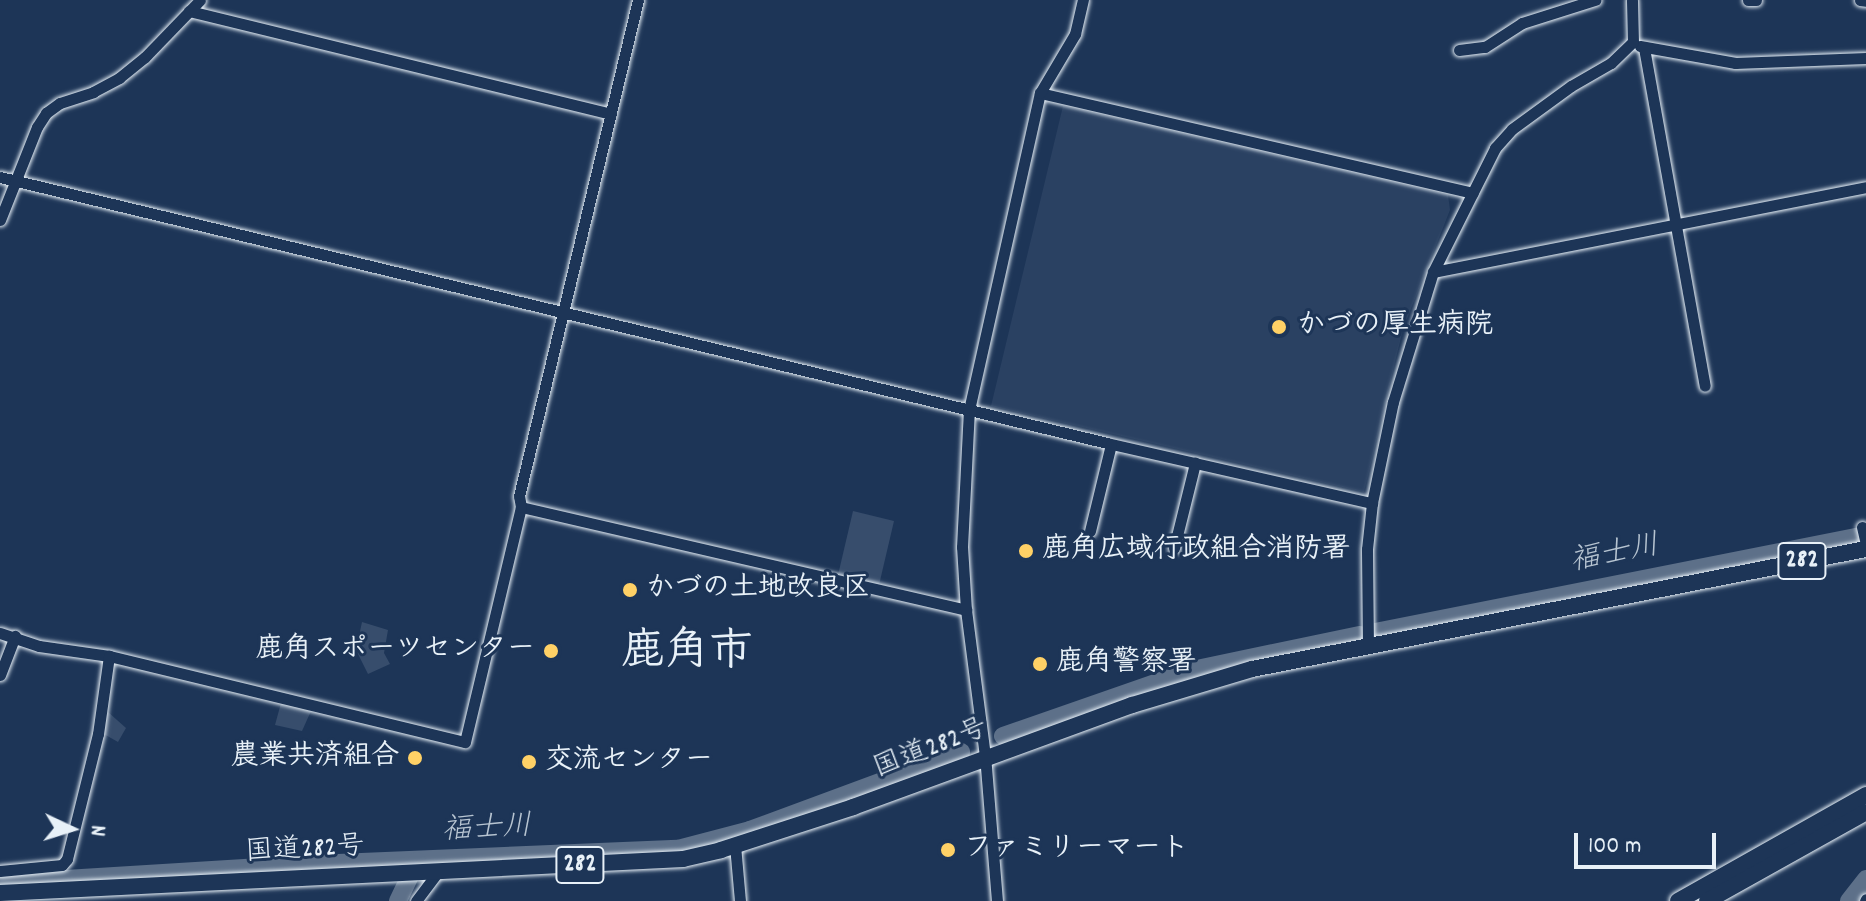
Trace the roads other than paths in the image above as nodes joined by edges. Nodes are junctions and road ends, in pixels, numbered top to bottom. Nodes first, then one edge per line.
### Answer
1 (200, 0) edge
2 (638, 0) edge
3 (1083, 0) edge
4 (1595, 0) edge
5 (1632, 0) edge
6 (1748, 0) edge
7 (1756, 0) edge
8 (1860, 0) edge
9 (1866, 1) edge
10 (189, 11) junction
11 (1633, 42) junction
12 (1644, 48) junction
13 (1459, 50) dead end
14 (1866, 58) edge
15 (1040, 93) junction
16 (611, 114) junction
17 (0, 177) edge
18 (15, 183) junction
19 (1866, 187) edge
20 (1473, 193) junction
21 (0, 220) edge
22 (1679, 225) junction
23 (1433, 272) junction
24 (563, 314) junction
25 (1705, 386) dead end
26 (969, 410) junction
27 (1111, 444) junction
28 (1195, 463) junction
29 (1372, 503) junction
30 (521, 507) junction
31 (1862, 527) dead end
32 (1090, 531) dead end
33 (1866, 547) edge
34 (1174, 548) dead end
35 (966, 610) junction
36 (0, 633) edge
37 (15, 636) junction
38 (1368, 647) junction
39 (109, 656) junction
40 (0, 675) edge
41 (985, 756) junction
42 (1866, 795) edge
43 (1866, 812) edge
44 (735, 845) junction
45 (0, 871) edge
46 (433, 872) junction
47 (0, 893) edge
48 (416, 901) edge
49 (740, 901) edge
50 (997, 901) edge
51 (1678, 901) edge
52 (1707, 901) edge

1 - 10 street
2 - 16 street
3 - 15 street
4 - 13 street
5 - 11 street
6 - 7 street
8 - 9 street
10 - 16 street
10 - 18 street
11 - 12 street
11 - 20 street
12 - 14 street
12 - 22 street
15 - 20 street
15 - 26 street
16 - 24 street
17 - 18 street
18 - 21 street
18 - 24 street
19 - 22 street
20 - 23 street
22 - 23 street
22 - 25 street
23 - 29 street
24 - 26 street
24 - 30 street
26 - 27 street
26 - 35 street
27 - 28 street
27 - 32 street
28 - 29 street
28 - 34 street
29 - 38 street
30 - 35 street
30 - 39 street
31 - 33 street
33 - 38 highway, 国道282号 / 282
35 - 41 street
36 - 37 street
37 - 39 street
37 - 40 street
38 - 41 highway, 国道282号 / 282
39 - 45 street
41 - 44 highway, 国道282号 / 282
41 - 50 street
42 - 51 highway
43 - 52 highway
44 - 46 highway, 国道282号 / 282
44 - 49 street
46 - 47 highway, 国道282号 / 282
46 - 48 street

